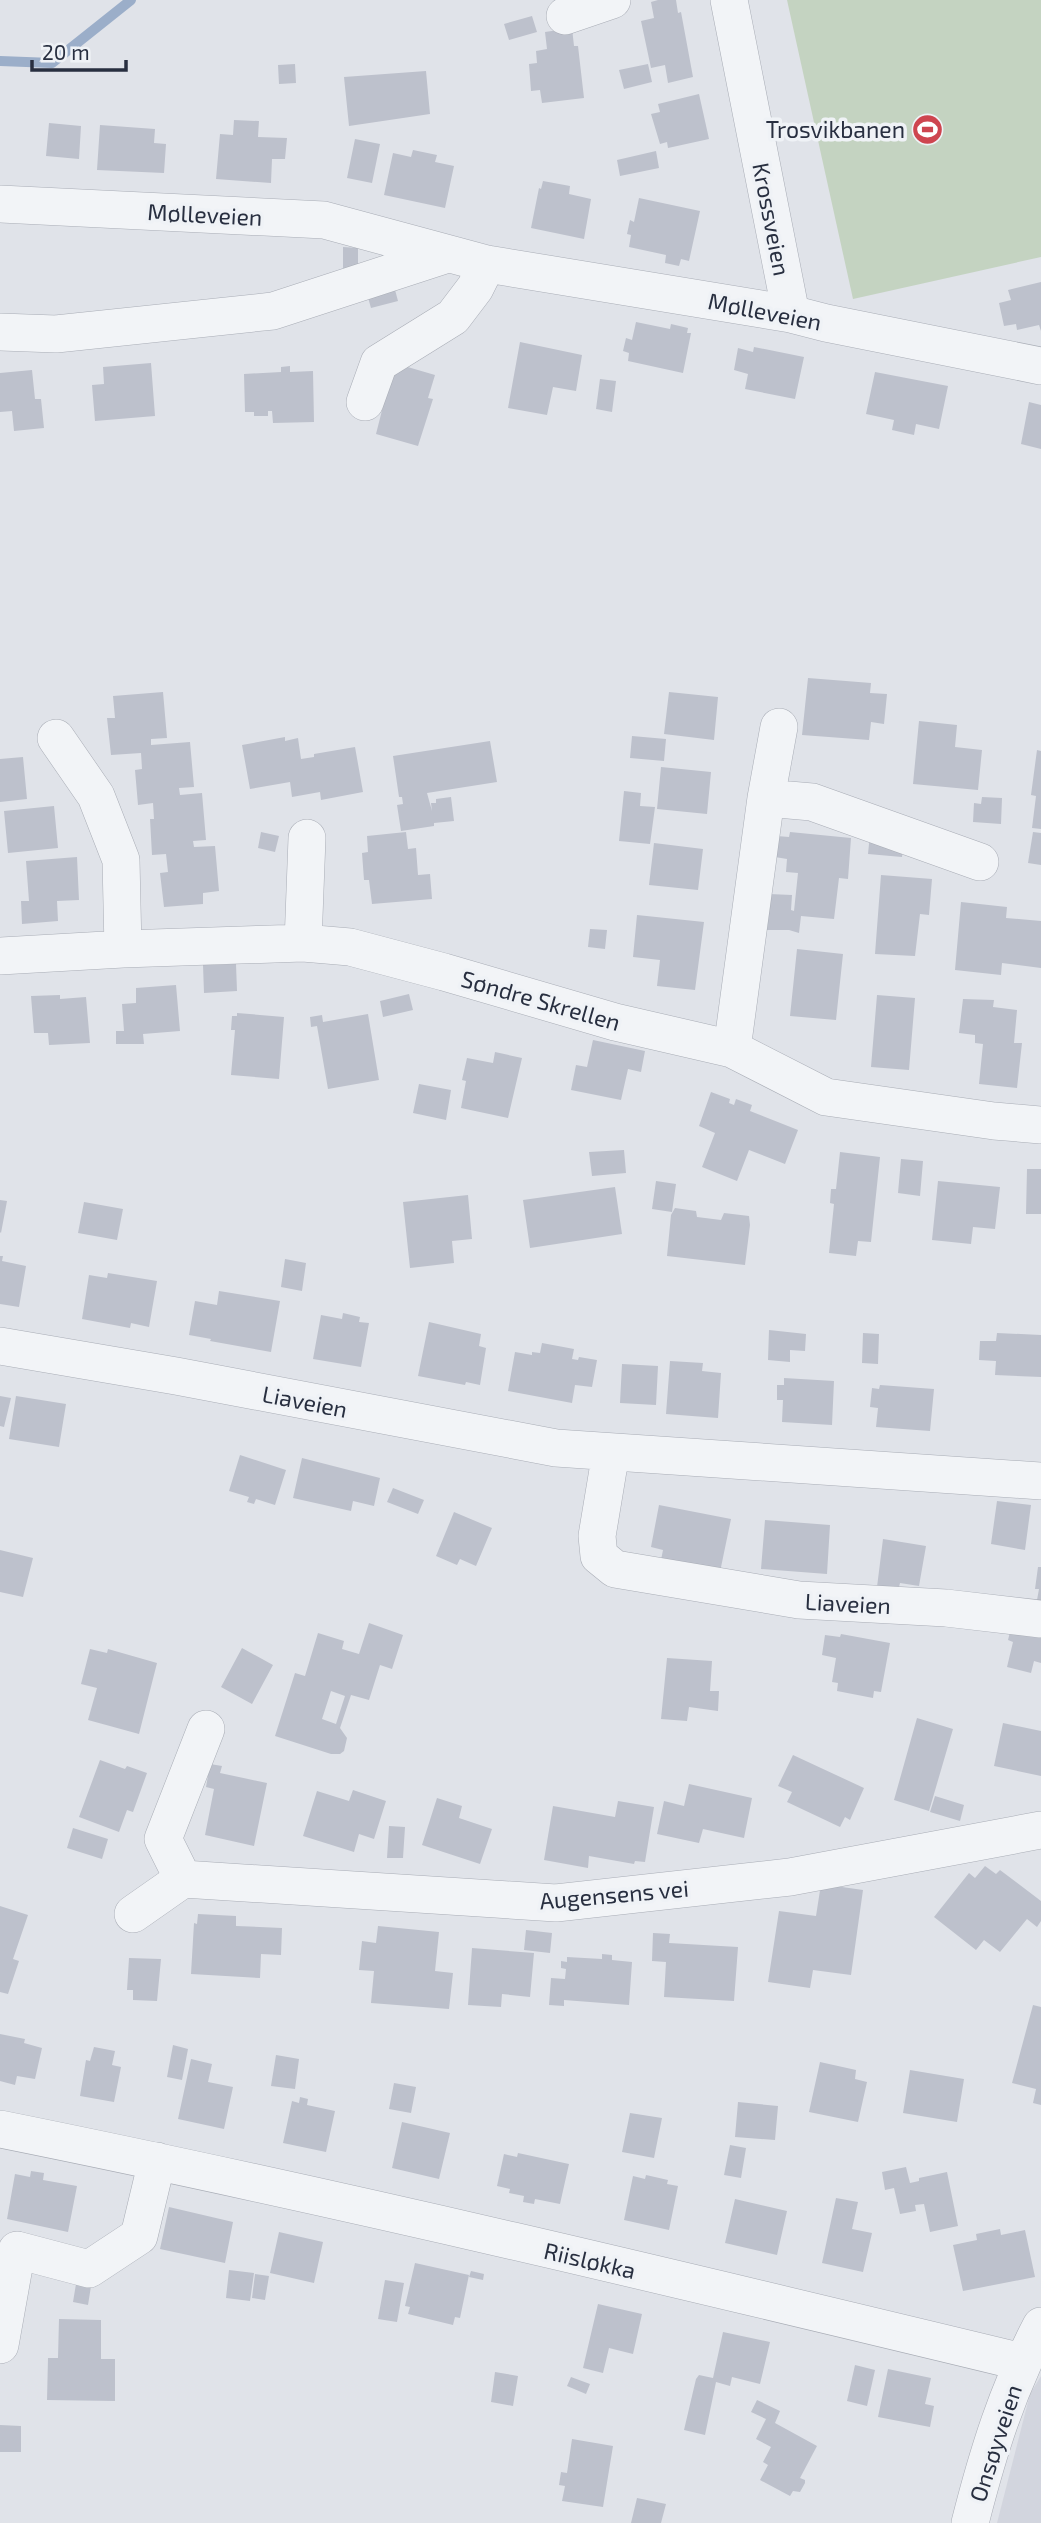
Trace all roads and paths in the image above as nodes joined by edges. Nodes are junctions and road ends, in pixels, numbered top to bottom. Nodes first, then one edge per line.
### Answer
1 (612, 0) edge
2 (729, 0) edge
3 (565, 16) dead end
4 (0, 204) edge
5 (448, 254) junction
6 (487, 264) junction
7 (791, 314) junction
8 (0, 332) edge
9 (1041, 366) edge
10 (365, 402) dead end
11 (779, 727) dead end
12 (55, 738) dead end
13 (766, 798) junction
14 (307, 838) dead end
15 (980, 862) dead end
16 (303, 943) junction
17 (123, 949) junction
18 (0, 956) edge
19 (732, 1049) junction
20 (1041, 1125) edge
21 (0, 1346) edge
22 (611, 1452) junction
23 (1041, 1481) edge
24 (1041, 1619) edge
25 (206, 1729) dead end
26 (1041, 1830) edge
27 (183, 1879) junction
28 (134, 1914) dead end
29 (0, 2129) edge
30 (157, 2161) junction
31 (1041, 2326) edge
32 (0, 2345) edge
33 (1022, 2362) junction
34 (970, 2523) edge

1 - 3 street
2 - 7 street, Krossveien
4 - 5 street, Mølleveien
5 - 6 street, Mølleveien
5 - 8 street
6 - 7 street, Mølleveien
6 - 10 street
7 - 9 street, Mølleveien
11 - 13 street
12 - 17 street
13 - 15 street
13 - 19 street
14 - 16 street
16 - 17 street, Søndre Skrellen
16 - 19 street, Søndre Skrellen
17 - 18 street, Søndre Skrellen
19 - 20 street, Søndre Skrellen
21 - 22 street, Liaveien
22 - 23 street, Liaveien
22 - 24 street, Liaveien
25 - 27 street
26 - 27 street, Augensens vei
27 - 28 street
29 - 30 street, Riisløkka
30 - 32 street
30 - 33 street, Riisløkka
31 - 33 street, Onsøyveien
33 - 34 street, Onsøyveien

